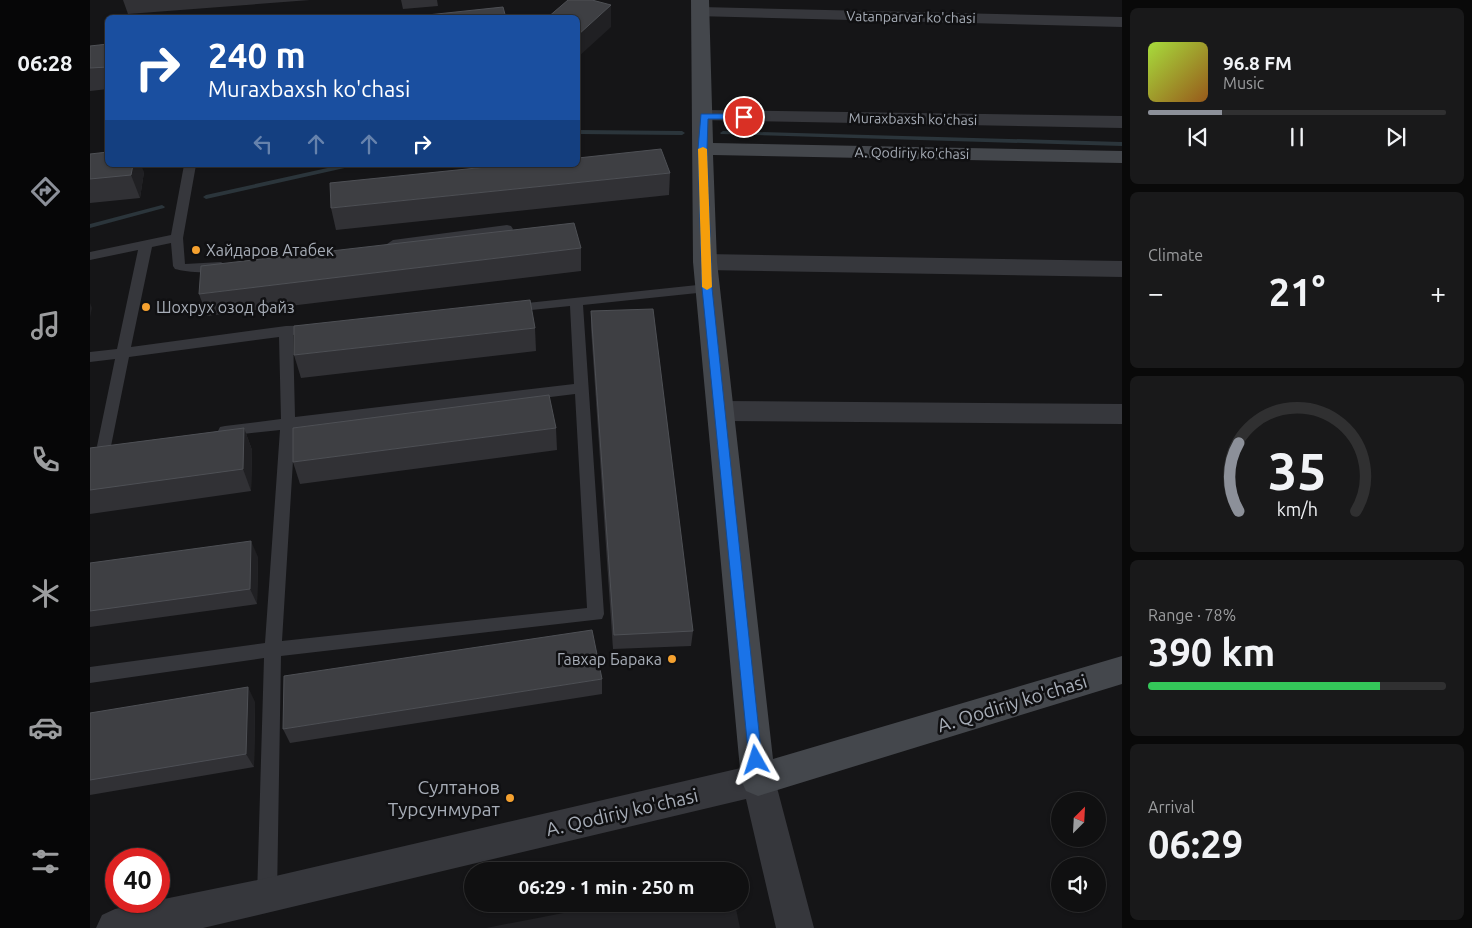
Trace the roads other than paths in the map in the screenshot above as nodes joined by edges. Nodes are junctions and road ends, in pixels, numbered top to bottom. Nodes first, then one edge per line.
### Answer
1 (700, 6) edge
2 (1122, 22) edge
3 (704, 116) junction
4 (1122, 122) edge
5 (702, 149) junction
6 (1122, 157) edge
7 (190, 167) edge
8 (507, 229) edge
9 (177, 238) junction
10 (146, 244) junction
11 (379, 246) edge
12 (90, 256) edge
13 (705, 262) junction
14 (230, 264) edge
15 (1122, 269) edge
16 (707, 288) junction
17 (576, 302) junction
18 (500, 310) edge
19 (326, 327) edge
20 (286, 331) junction
21 (124, 353) junction
22 (90, 357) edge
23 (580, 388) junction
24 (720, 411) junction
25 (1122, 414) edge
26 (288, 424) junction
27 (211, 433) edge
28 (124, 444) edge
29 (97, 447) edge
30 (273, 649) junction
31 (1122, 670) edge
32 (90, 674) edge
33 (758, 780) junction
34 (267, 896) junction
35 (115, 928) edge
36 (795, 928) edge

1 - 2 street, Vatanparvar ko'chasi
1 - 3 street
3 - 4 street, Muraxbaxsh ko'chasi
3 - 5 street
5 - 6 street, A. Qodiriy ko'chasi
5 - 13 street
7 - 9 lane
8 - 11 lane
9 - 10 lane
9 - 14 lane
10 - 12 lane
10 - 21 lane
13 - 15 street
13 - 16 street
16 - 17 lane
16 - 24 street
17 - 18 lane
17 - 23 lane
19 - 20 lane
20 - 21 lane
20 - 26 lane
21 - 22 lane
21 - 29 lane
23 - 26 lane
23 - 30 lane
24 - 25 street
24 - 33 street
26 - 27 lane
26 - 30 lane
28 - 29 lane
30 - 32 lane
30 - 34 lane
31 - 33 street, A. Qodiriy ko'chasi
33 - 34 street, A. Qodiriy ko'chasi
33 - 36 street
34 - 35 street, A. Qodiriy ko'chasi

